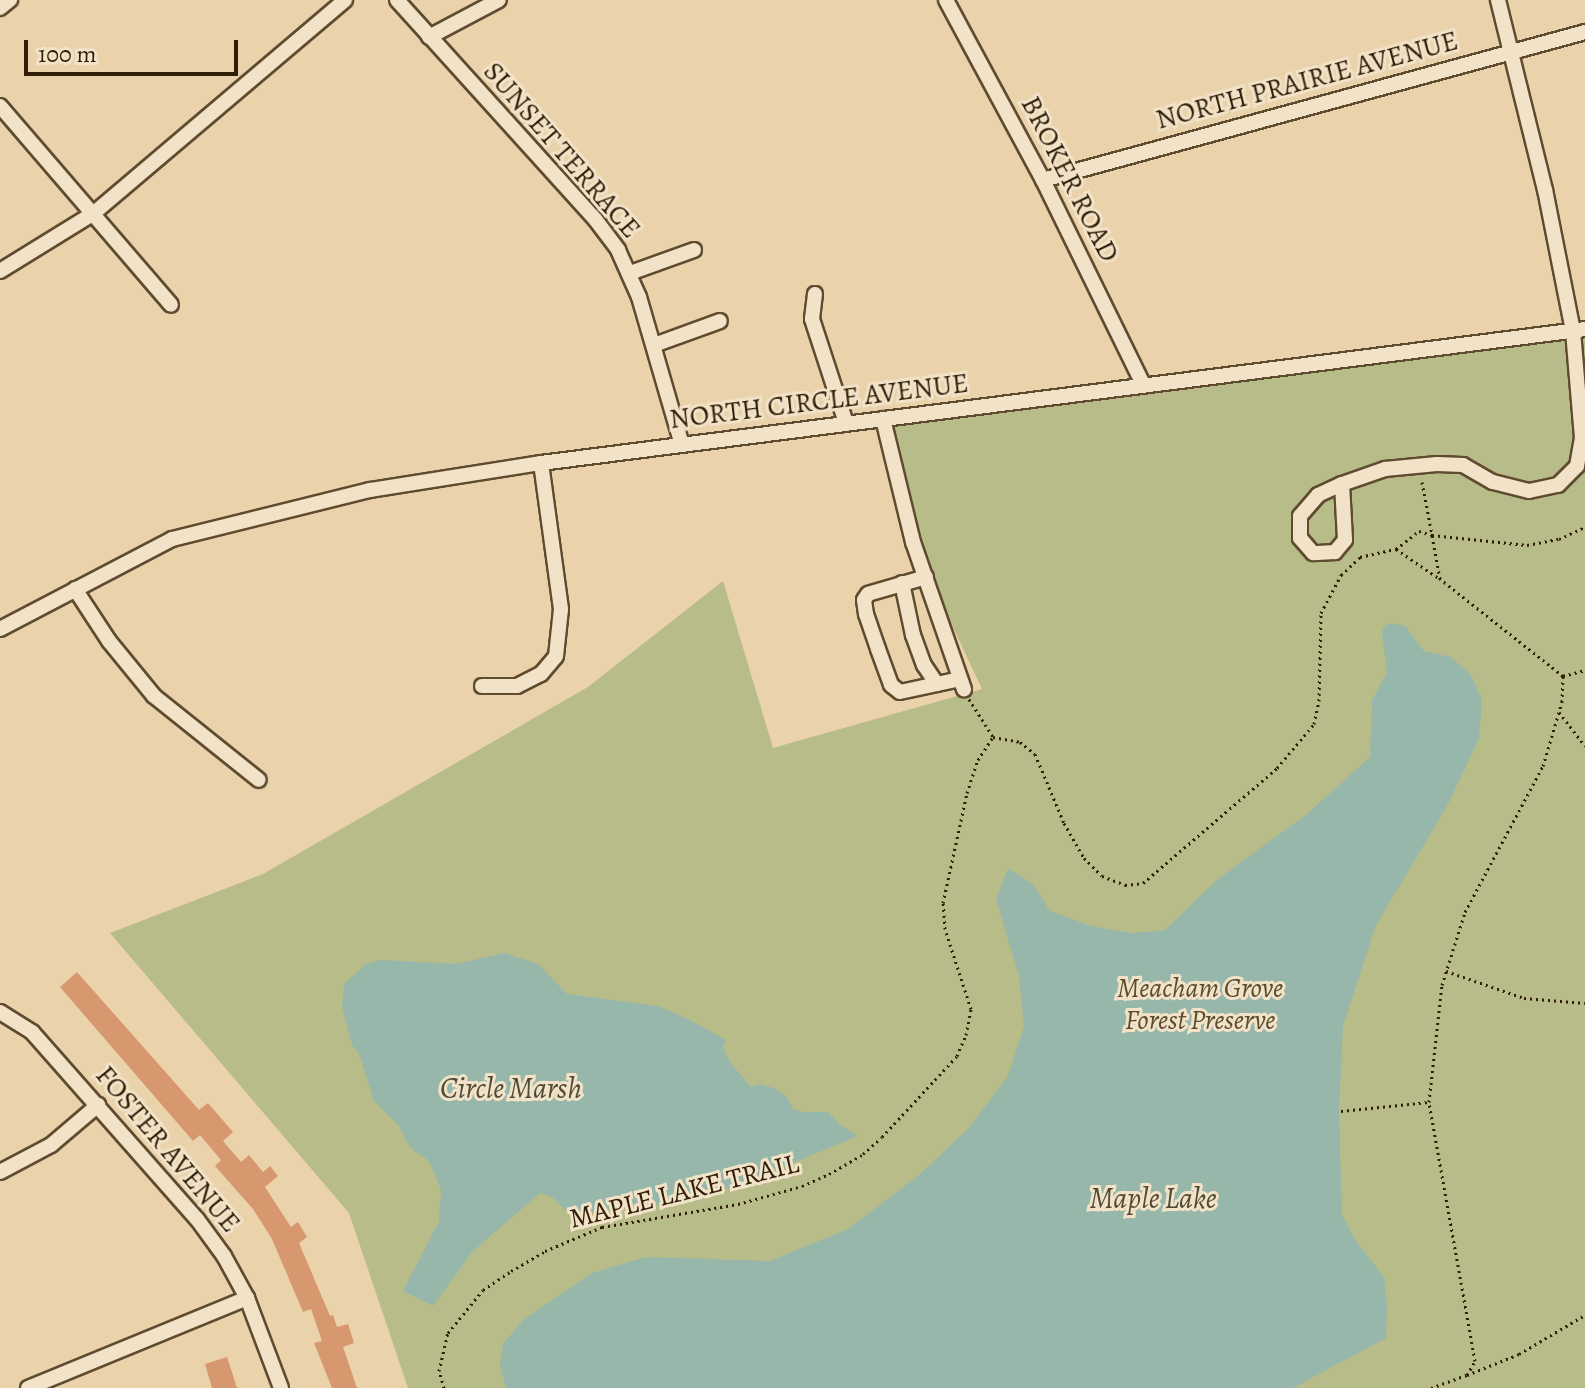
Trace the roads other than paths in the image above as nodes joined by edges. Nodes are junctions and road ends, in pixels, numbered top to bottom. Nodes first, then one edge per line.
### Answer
1 (10, 0) edge
2 (345, 0) edge
3 (397, 0) edge
4 (499, 0) edge
5 (946, 0) edge
6 (1498, 0) edge
7 (0, 8) edge
8 (1585, 32) edge
9 (429, 37) junction
10 (1511, 52) junction
11 (0, 106) edge
12 (1043, 180) junction
13 (94, 213) junction
14 (694, 250) dead end
15 (0, 271) edge
16 (630, 273) junction
17 (815, 294) dead end
18 (171, 305) dead end
19 (720, 321) dead end
20 (1579, 330) edge
21 (654, 345) junction
22 (1143, 384) junction
23 (883, 419) junction
24 (846, 423) junction
25 (682, 445) junction
26 (541, 463) junction
27 (1342, 484) junction
28 (926, 577) junction
29 (902, 583) junction
30 (75, 589) junction
31 (0, 629) edge
32 (937, 684) junction
33 (482, 686) dead end
34 (259, 780) dead end
35 (0, 1012) edge
36 (98, 1105) junction
37 (0, 1172) edge
38 (247, 1298) junction
39 (28, 1388) edge
40 (281, 1388) edge

1 - 7 street
2 - 13 street
3 - 9 street, SUNSET TERRACE
4 - 9 street
5 - 12 street, BROKER ROAD
6 - 10 street
8 - 10 street, NORTH PRAIRIE AVENUE
9 - 16 street, SUNSET TERRACE
10 - 12 street, NORTH PRAIRIE AVENUE
10 - 20 street
11 - 13 street
12 - 22 street, BROKER ROAD
13 - 15 street
13 - 18 street
14 - 16 street
16 - 21 street, SUNSET TERRACE
17 - 24 street
19 - 21 street
20 - 22 street, NORTH CIRCLE AVENUE
20 - 27 street
21 - 25 street, SUNSET TERRACE
22 - 23 street, NORTH CIRCLE AVENUE
23 - 24 street, NORTH CIRCLE AVENUE
23 - 28 street
24 - 25 street, NORTH CIRCLE AVENUE
25 - 26 street, NORTH CIRCLE AVENUE
26 - 30 street, NORTH CIRCLE AVENUE
26 - 33 street
27 - 27 street
28 - 29 street
28 - 32 street
29 - 32 street
29 - 32 street
30 - 31 street, NORTH CIRCLE AVENUE
30 - 34 street
35 - 36 street, FOSTER AVENUE
36 - 37 street
36 - 38 street, FOSTER AVENUE
38 - 39 street
38 - 40 street, FOSTER AVENUE

